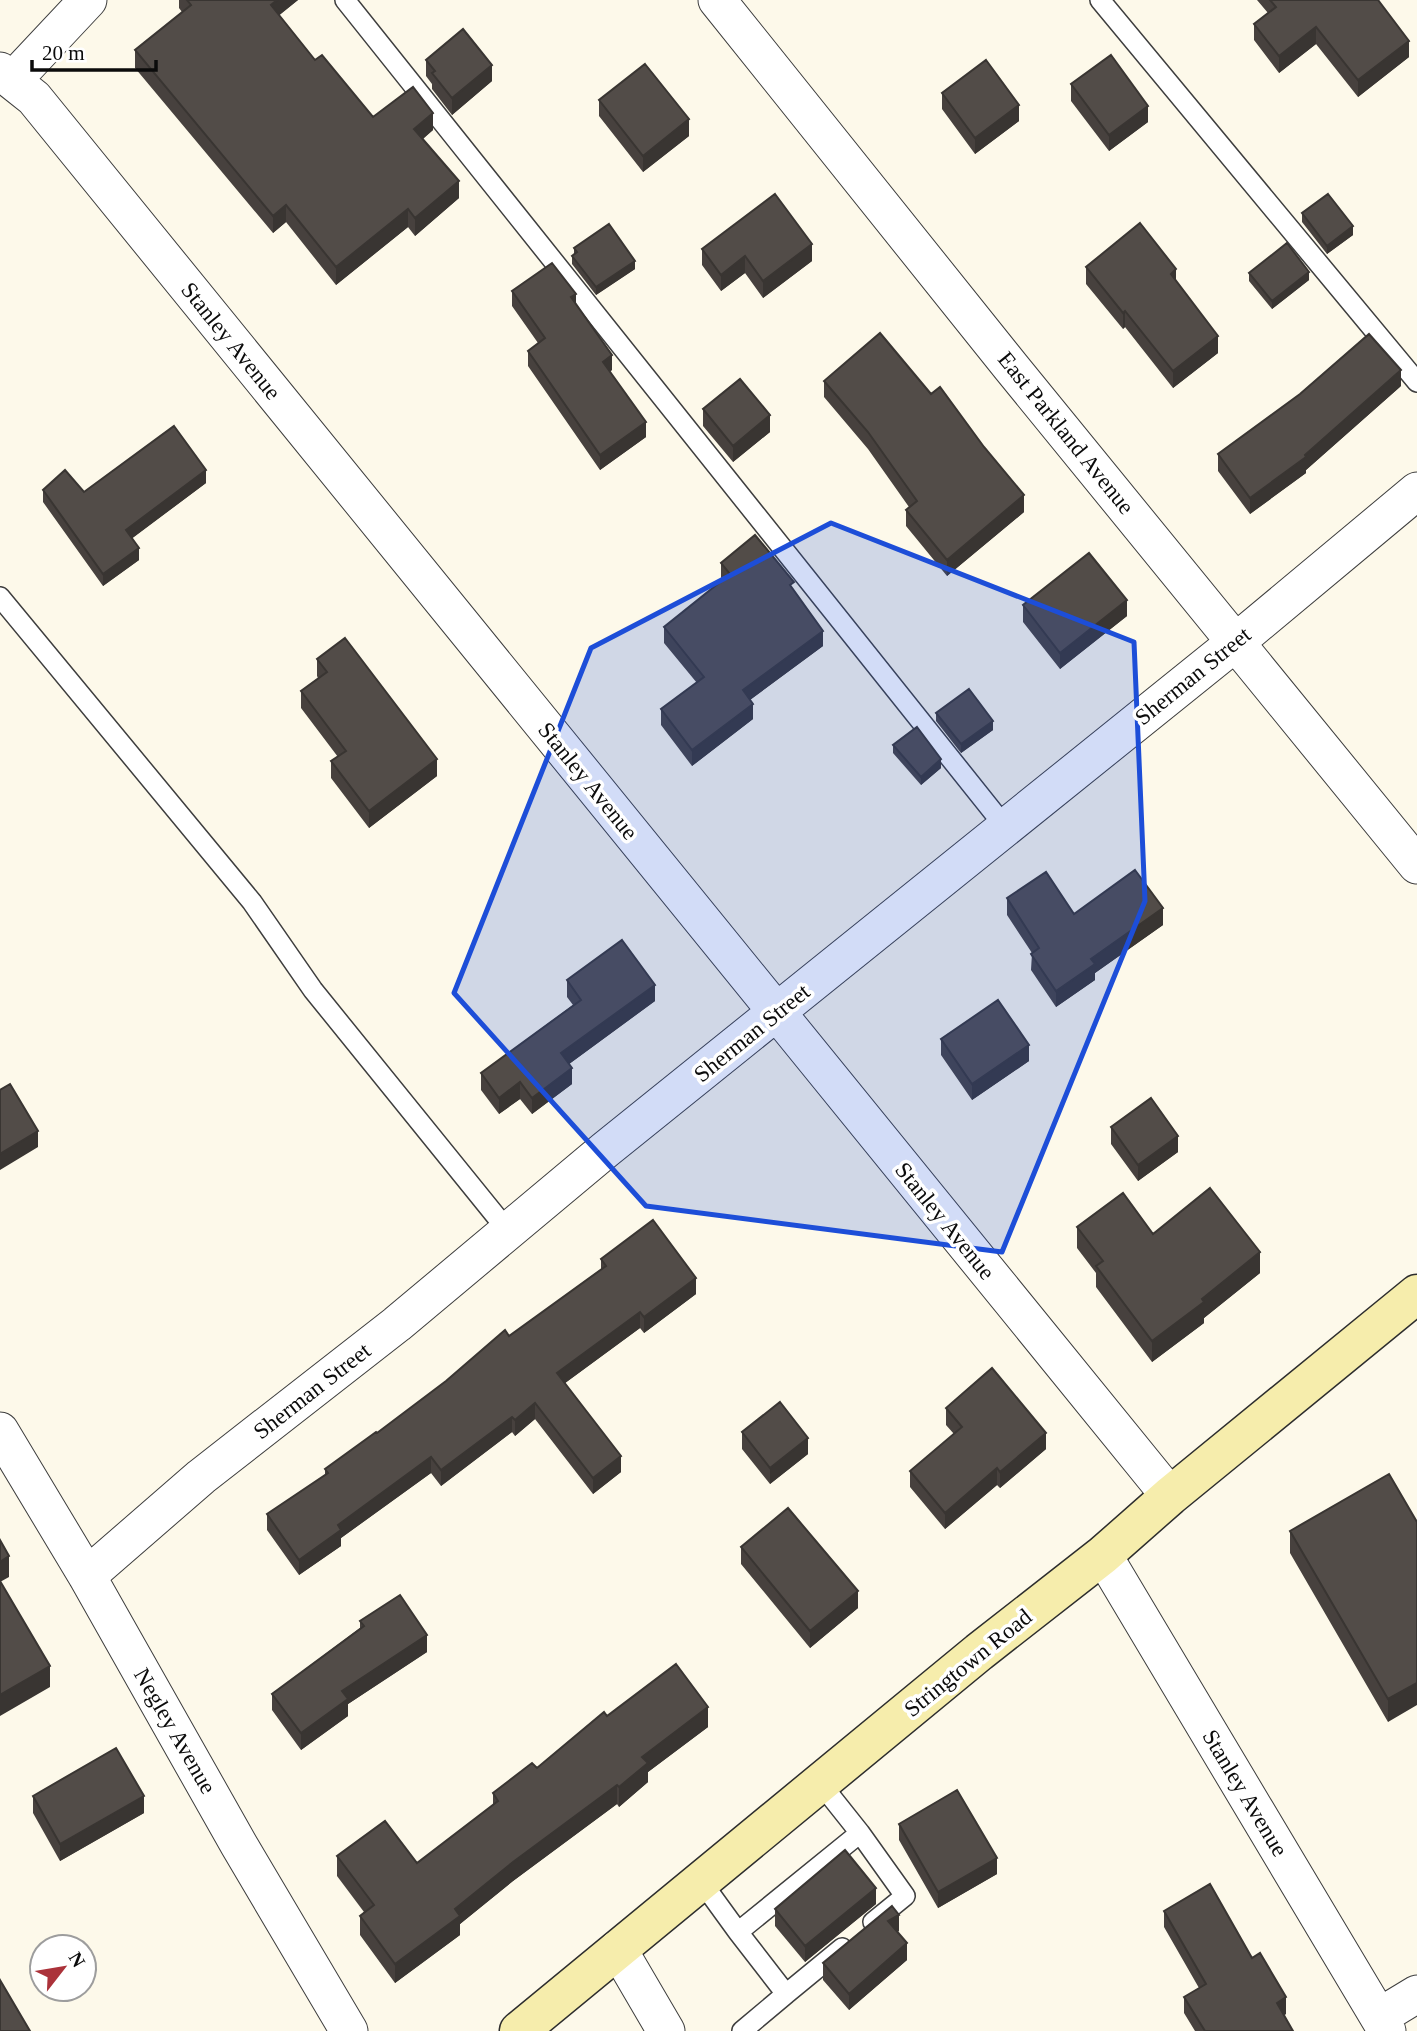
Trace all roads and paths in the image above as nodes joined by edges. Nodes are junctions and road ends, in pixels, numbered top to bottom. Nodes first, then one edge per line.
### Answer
1 (88, 0) edge
2 (345, 0) edge
3 (717, 0) edge
4 (1100, 0) edge
5 (4, 75) edge
6 (1417, 382) edge
7 (1417, 491) edge
8 (0, 597) edge
9 (1236, 642) junction
10 (1006, 828) junction
11 (1417, 865) edge
12 (776, 1014) junction
13 (508, 1231) junction
14 (1417, 1294) edge
15 (2, 1439) edge
16 (1170, 1496) junction
17 (1103, 1555) junction
18 (87, 1576) junction
19 (821, 1784) junction
20 (860, 1833) junction
21 (701, 1881) junction
22 (738, 1932) junction
23 (618, 1949) junction
24 (786, 1994) junction
25 (1417, 1994) edge
26 (1383, 2024) edge
27 (349, 2031) edge
28 (519, 2031) edge
29 (666, 2031) edge
30 (742, 2031) edge

1 - 5 street
2 - 10 lane
3 - 9 street, East Parkland Avenue
4 - 6 lane
5 - 12 street, Stanley Avenue
7 - 9 street, Sherman Street
8 - 13 lane
9 - 10 street, Sherman Street
9 - 11 street, East Parkland Avenue
10 - 12 street, Sherman Street
12 - 13 street, Sherman Street
12 - 16 street, Stanley Avenue
13 - 18 street, Sherman Street
14 - 16 main road, Stringtown Road
15 - 18 street, Negley Avenue
16 - 17 main road, Stringtown Road
17 - 19 main road, Stringtown Road
17 - 26 street, Stanley Avenue
18 - 27 street, Negley Avenue
19 - 20 lane
19 - 21 main road, Stringtown Road
20 - 22 lane
20 - 24 lane
21 - 22 lane
21 - 23 main road, Stringtown Road
22 - 24 lane
23 - 28 main road, Stringtown Road
23 - 29 street
24 - 30 lane
25 - 26 street

